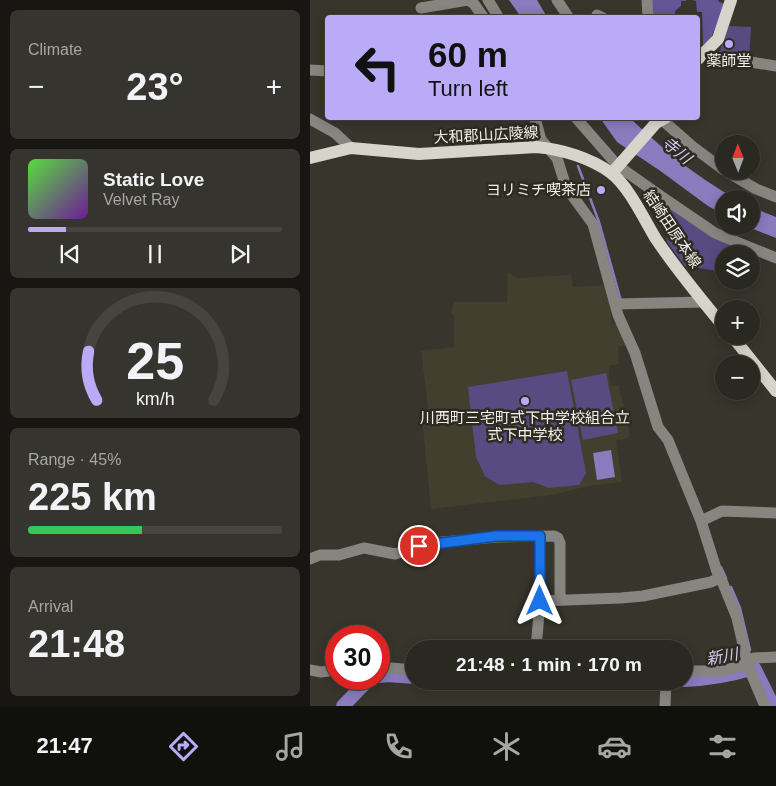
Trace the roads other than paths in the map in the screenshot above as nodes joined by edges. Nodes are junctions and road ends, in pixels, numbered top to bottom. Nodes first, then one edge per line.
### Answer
1 (488, 0) edge
2 (557, 0) edge
3 (648, 0) edge
4 (731, 0) edge
5 (421, 8) edge
6 (482, 15) edge
7 (497, 15) edge
8 (568, 15) edge
9 (648, 15) edge
10 (701, 55) edge
11 (776, 66) edge
12 (310, 70) edge
13 (325, 71) edge
14 (310, 119) edge
15 (536, 120) edge
16 (578, 120) edge
17 (659, 120) edge
18 (661, 120) edge
19 (351, 148) junction
20 (550, 148) junction
21 (310, 158) edge
22 (715, 164) edge
23 (618, 167) junction
24 (740, 180) edge
25 (776, 197) edge
26 (776, 258) edge
27 (703, 302) junction
28 (617, 304) junction
29 (715, 316) edge
30 (739, 345) edge
31 (776, 391) edge
32 (776, 513) edge
33 (701, 521) junction
34 (540, 536) junction
35 (310, 559) edge
36 (719, 578) junction
37 (560, 600) junction
38 (540, 601) junction
39 (537, 640) edge
40 (776, 657) edge
41 (747, 662) junction
42 (390, 668) edge
43 (405, 669) edge
44 (310, 670) edge
45 (325, 671) edge
46 (693, 671) edge
47 (666, 690) edge
48 (665, 706) edge
49 (766, 706) edge

1 - 7 street
2 - 8 street
3 - 9 street
4 - 10 main road
5 - 6 street
10 - 11 street
12 - 13 street
14 - 19 street
15 - 20 street
16 - 23 street
17 - 23 main road
18 - 22 street
19 - 20 main road, 大和郡山広陵線
19 - 21 main road, 大和郡山広陵線
20 - 23 main road, 大和郡山広陵線
20 - 28 street
23 - 26 street
23 - 27 main road, 結崎田原本線
24 - 25 street
27 - 28 street
27 - 29 main road, 結崎田原本線
28 - 33 street
30 - 31 main road
32 - 33 street
33 - 36 street
34 - 35 street
34 - 37 street
34 - 38 street
36 - 37 street
36 - 41 street
37 - 38 street
38 - 39 street
40 - 41 street
41 - 46 street
41 - 49 street
42 - 43 street
44 - 45 street
47 - 48 street

